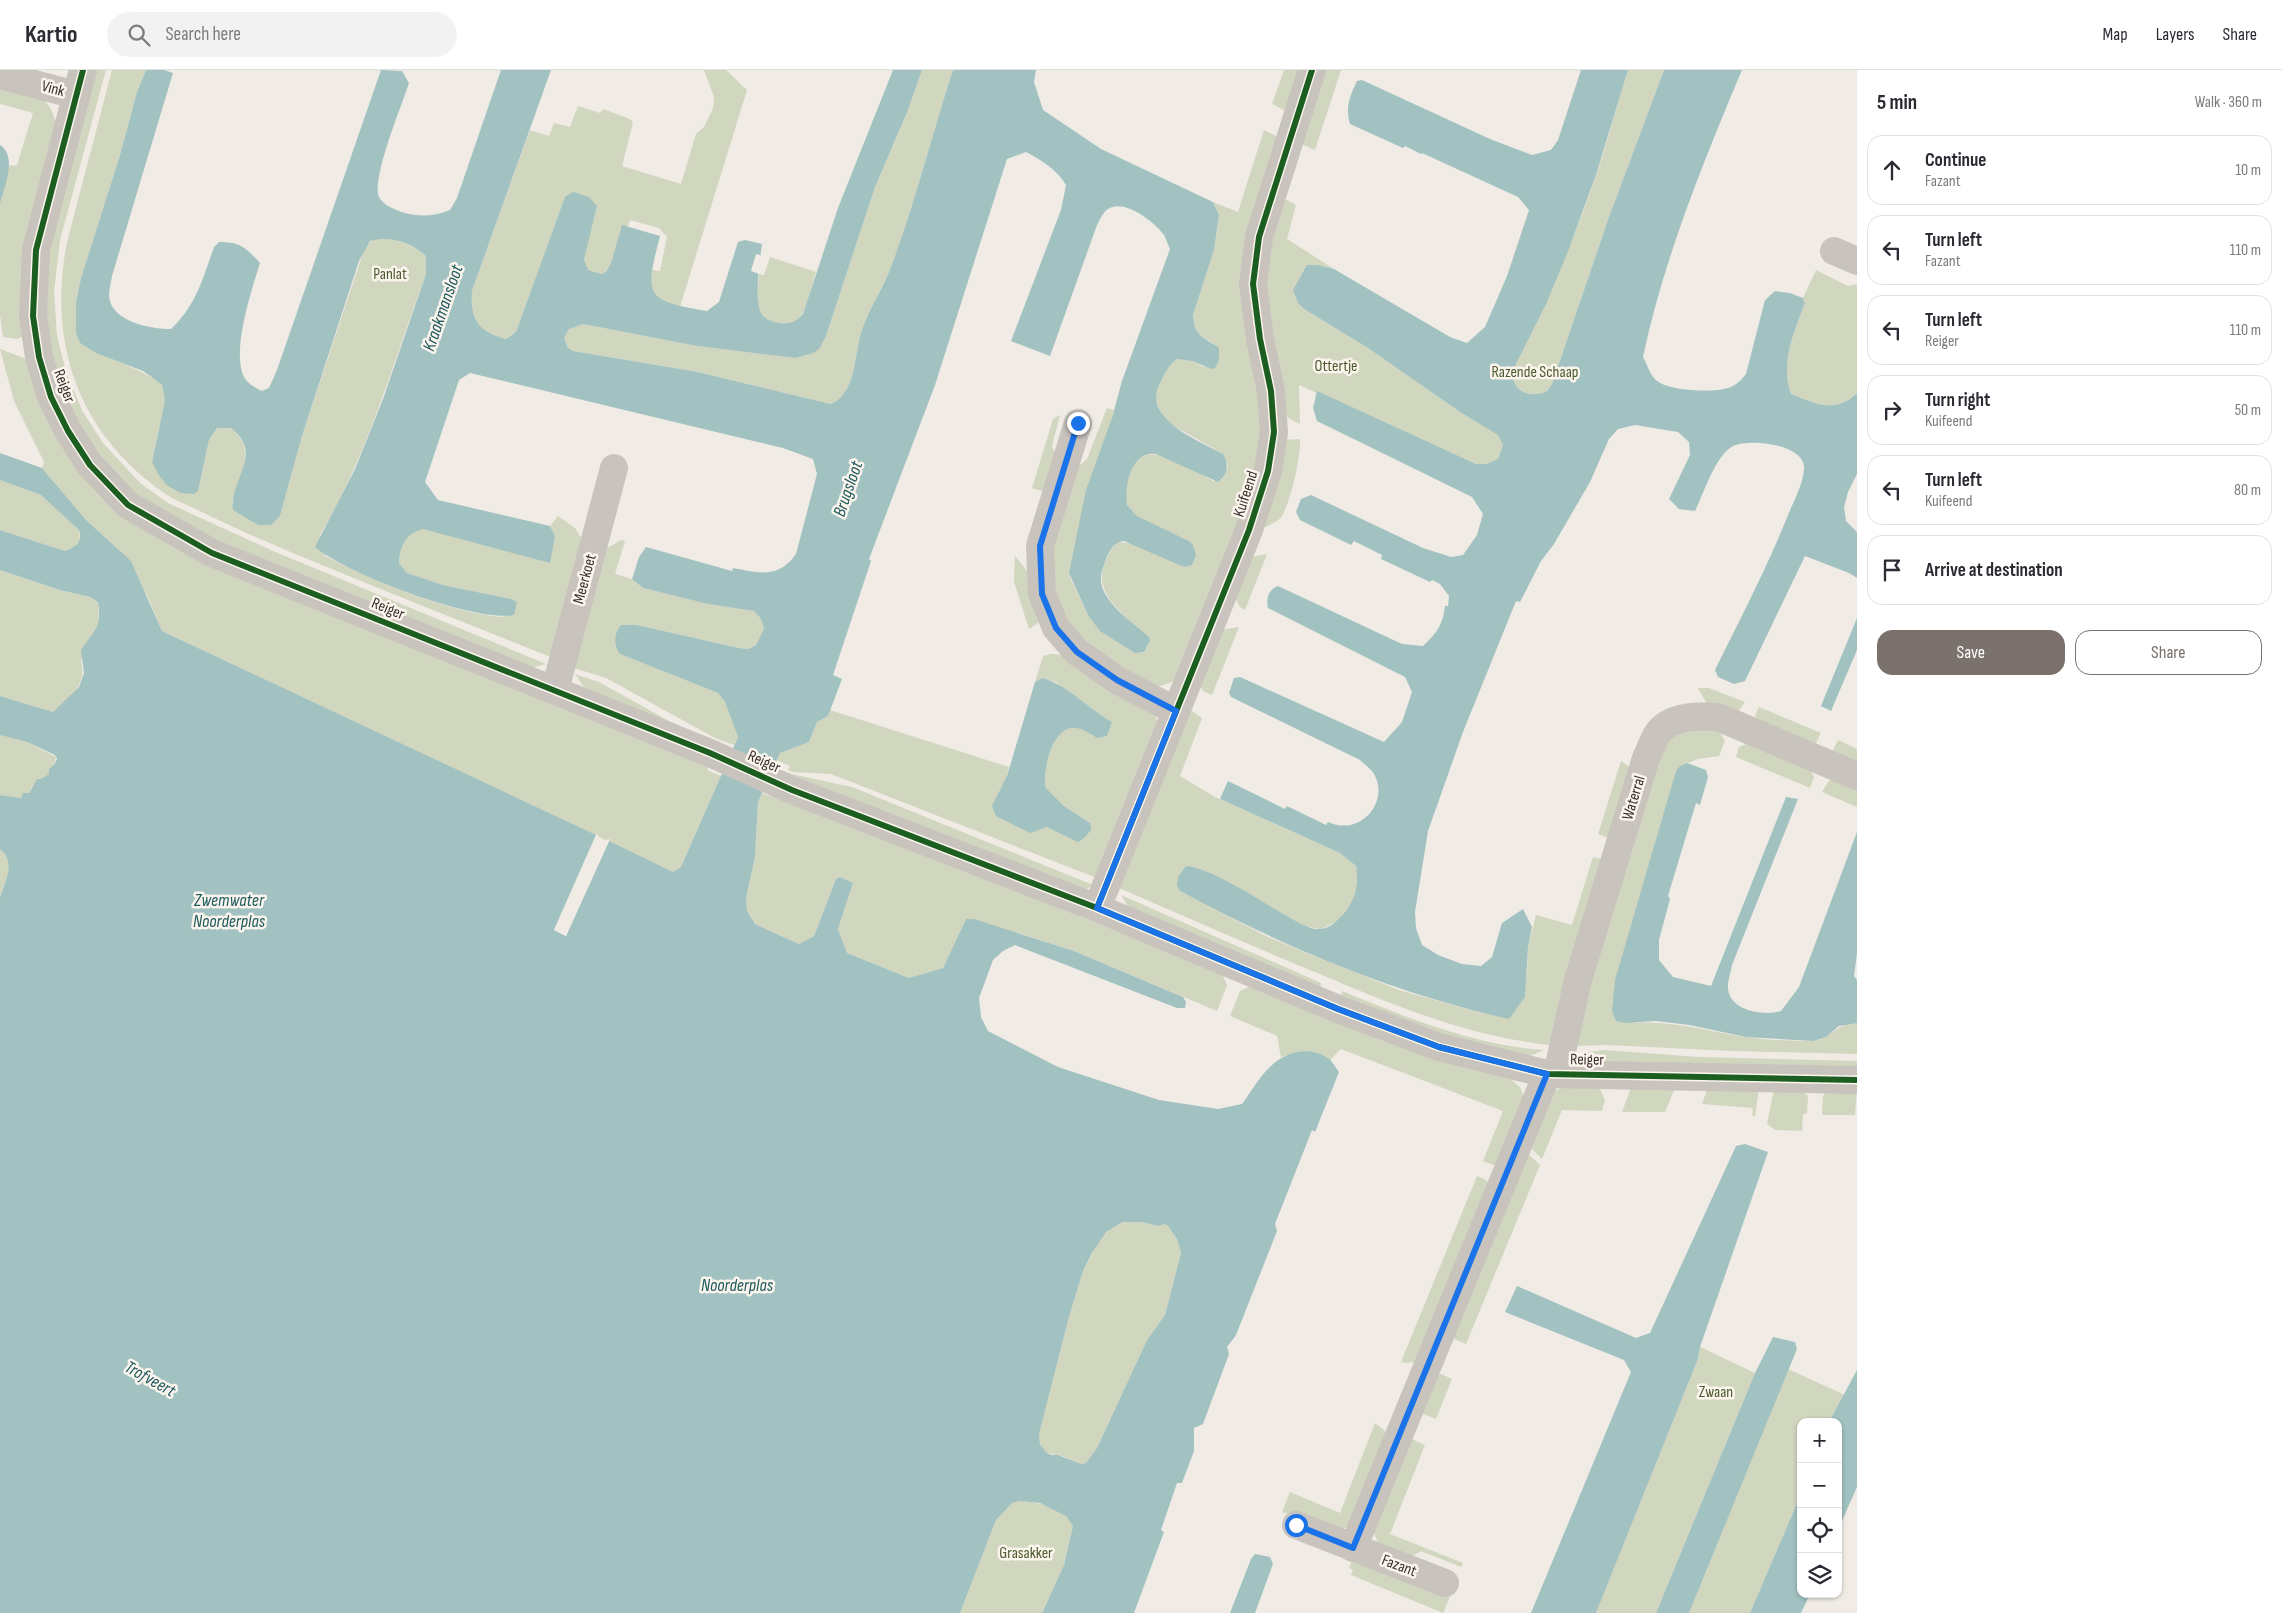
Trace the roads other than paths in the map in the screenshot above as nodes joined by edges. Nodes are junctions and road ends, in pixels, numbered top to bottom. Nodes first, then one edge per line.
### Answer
1 (1312, 70) edge
2 (0, 75) edge
3 (79, 83) edge
4 (1078, 423) dead end
5 (614, 468) dead end
6 (555, 690) junction
7 (1176, 711) junction
8 (1857, 776) edge
9 (1097, 908) junction
10 (1552, 1074) junction
11 (1857, 1080) edge
12 (1296, 1525) dead end
13 (1353, 1548) junction
14 (1445, 1583) dead end

1 - 7 street, Kuifeend
2 - 3 street, Vink
3 - 6 street, Reiger
4 - 7 street
5 - 6 street, Meerkoet
6 - 9 street, Reiger
7 - 9 street, Kuifeend
8 - 10 street, Waterral
9 - 10 street, Reiger
10 - 11 street, Reiger
10 - 13 street
12 - 13 street, Fazant
13 - 14 street, Fazant

